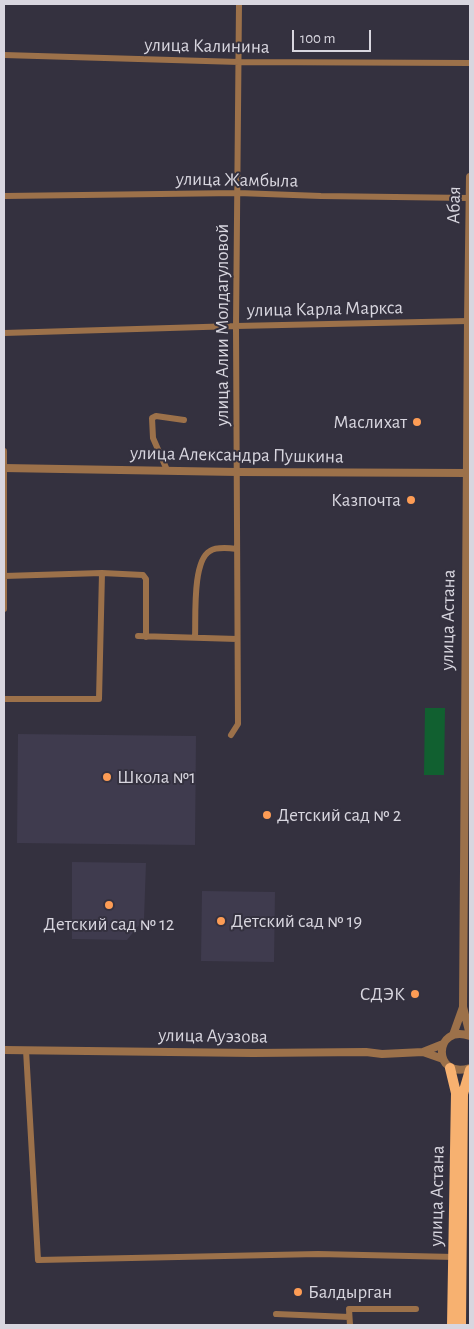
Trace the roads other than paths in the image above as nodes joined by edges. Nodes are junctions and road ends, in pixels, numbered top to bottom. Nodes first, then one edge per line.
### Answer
1 (238, 4) edge
2 (4, 55) edge
3 (239, 62) junction
4 (470, 63) edge
5 (470, 177) edge
6 (238, 193) junction
7 (4, 196) edge
8 (469, 198) edge
9 (470, 234) edge
10 (468, 321) junction
11 (236, 326) junction
12 (4, 333) edge
13 (184, 420) dead end
14 (4, 451) edge
15 (4, 468) edge
16 (167, 470) junction
17 (237, 472) junction
18 (469, 473) edge
19 (236, 548) junction
20 (102, 573) junction
21 (4, 576) edge
22 (4, 609) edge
23 (138, 636) dead end
24 (146, 636) junction
25 (195, 637) junction
26 (237, 639) junction
27 (4, 699) edge
28 (231, 735) dead end
29 (462, 1007) junction
30 (453, 1035) junction
31 (470, 1035) edge
32 (443, 1044) junction
33 (4, 1050) edge
34 (26, 1050) junction
35 (423, 1052) junction
36 (443, 1059) junction
37 (450, 1068) junction
38 (470, 1069) edge
39 (458, 1258) junction
40 (416, 1309) dead end
41 (276, 1314) dead end
42 (349, 1317) junction
43 (350, 1325) edge
44 (452, 1325) edge
45 (461, 1325) edge

1 - 3 street, улица Алии Молдагуловой
2 - 3 street, улица Калинина
3 - 4 street, улица Калинина
3 - 6 street, улица Алии Молдагуловой
5 - 8 street, Абая
6 - 7 street, улица Жамбыла
6 - 8 street, улица Жамбыла
6 - 11 street, улица Алии Молдагуловой
8 - 9 street, Абая
9 - 10 street, улица Астана
10 - 11 street, улица Карла Маркса
10 - 18 street, улица Астана
11 - 12 street, улица Карла Маркса
11 - 17 street, улица Алии Молдагуловой
13 - 16 street
14 - 15 street
15 - 16 street, улица Александра Пушкина
15 - 21 street
16 - 17 street, улица Александра Пушкина
17 - 18 street, улица Александра Пушкина
17 - 19 street, улица Алии Молдагуловой
18 - 29 street, улица Астана
19 - 25 street
19 - 26 street, улица Алии Молдагуловой
20 - 21 street
20 - 24 street
20 - 27 street
21 - 22 street
23 - 24 street
24 - 25 street
25 - 26 street
26 - 28 street, улица Алии Молдагуловой
29 - 30 street
29 - 31 street
30 - 31 street
30 - 32 street
32 - 35 street
32 - 36 street
33 - 34 street, улица Ауэзова
34 - 35 street, улица Ауэзова
34 - 39 street
35 - 36 street
36 - 37 street
37 - 38 street
37 - 39 main road, улица Астана
38 - 39 main road, улица Астана
39 - 44 main road, улица Астана
39 - 45 main road, улица Астана
40 - 42 street
41 - 42 street
42 - 43 street

